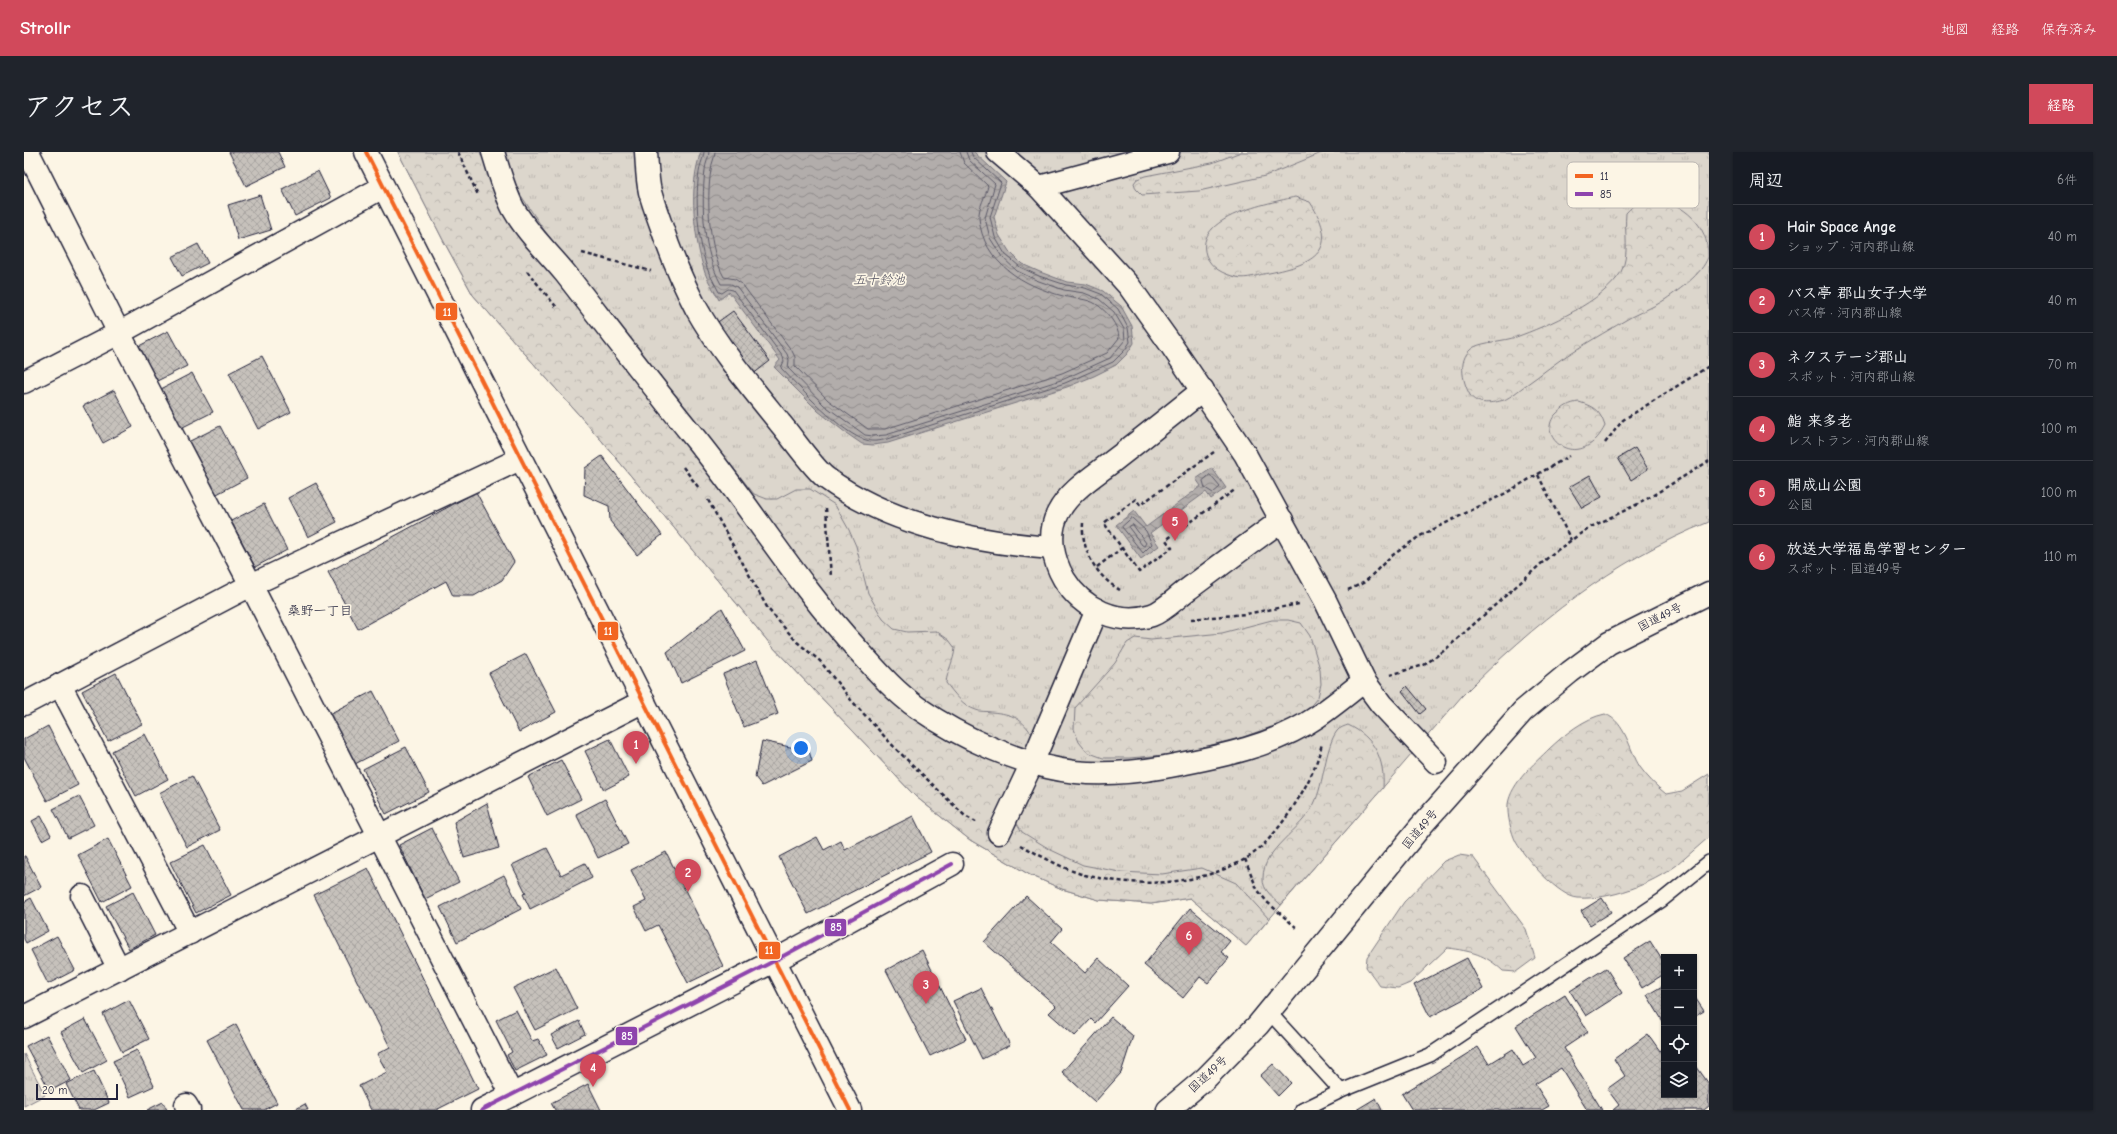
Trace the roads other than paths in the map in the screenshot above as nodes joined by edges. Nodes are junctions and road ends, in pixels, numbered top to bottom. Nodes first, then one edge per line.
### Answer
1 (28, 152) edge
2 (366, 152) edge
3 (493, 152) edge
4 (646, 152) edge
5 (998, 152) edge
6 (1168, 152) edge
7 (383, 187) junction
8 (1039, 187) junction
9 (118, 333) junction
10 (24, 382) edge
11 (1203, 390) junction
12 (520, 459) junction
13 (1282, 520) junction
14 (1052, 548) junction
15 (251, 585) junction
16 (1709, 593) edge
17 (1097, 610) junction
18 (1364, 681) junction
19 (60, 685) junction
20 (644, 701) junction
21 (24, 704) edge
22 (1436, 762) dead end
23 (1032, 763) junction
24 (999, 833) road end
25 (378, 837) junction
26 (1709, 862) edge
27 (952, 864) dead end
28 (82, 896) dead end
29 (190, 933) junction
30 (774, 961) junction
31 (119, 969) junction
32 (1269, 1012) junction
33 (24, 1017) edge
34 (1342, 1091) junction
35 (512, 1095) junction
36 (482, 1110) edge
37 (850, 1110) edge
38 (1168, 1110) edge
39 (1302, 1110) edge

1 - 9 main road
2 - 7 main road
3 - 23 main road
4 - 14 main road
5 - 8 main road
6 - 8 main road
7 - 9 main road
7 - 12 main road
8 - 11 main road
9 - 10 main road
9 - 15 main road
11 - 13 main road
11 - 14 main road
12 - 15 main road
12 - 20 main road
13 - 17 main road
13 - 18 main road
14 - 17 main road
15 - 19 main road
15 - 25 main road
16 - 32 main road, 国道49号
17 - 23 main road
18 - 22 main road
18 - 23 main road
19 - 21 main road
19 - 29 main road
20 - 25 main road
20 - 30 main road
23 - 24 main road
25 - 29 main road
25 - 35 main road
26 - 34 lane
27 - 30 main road
28 - 31 main road
29 - 31 main road
30 - 35 main road
30 - 37 main road
31 - 33 main road
32 - 34 lane
32 - 38 main road, 国道49号
34 - 39 lane
35 - 36 main road

